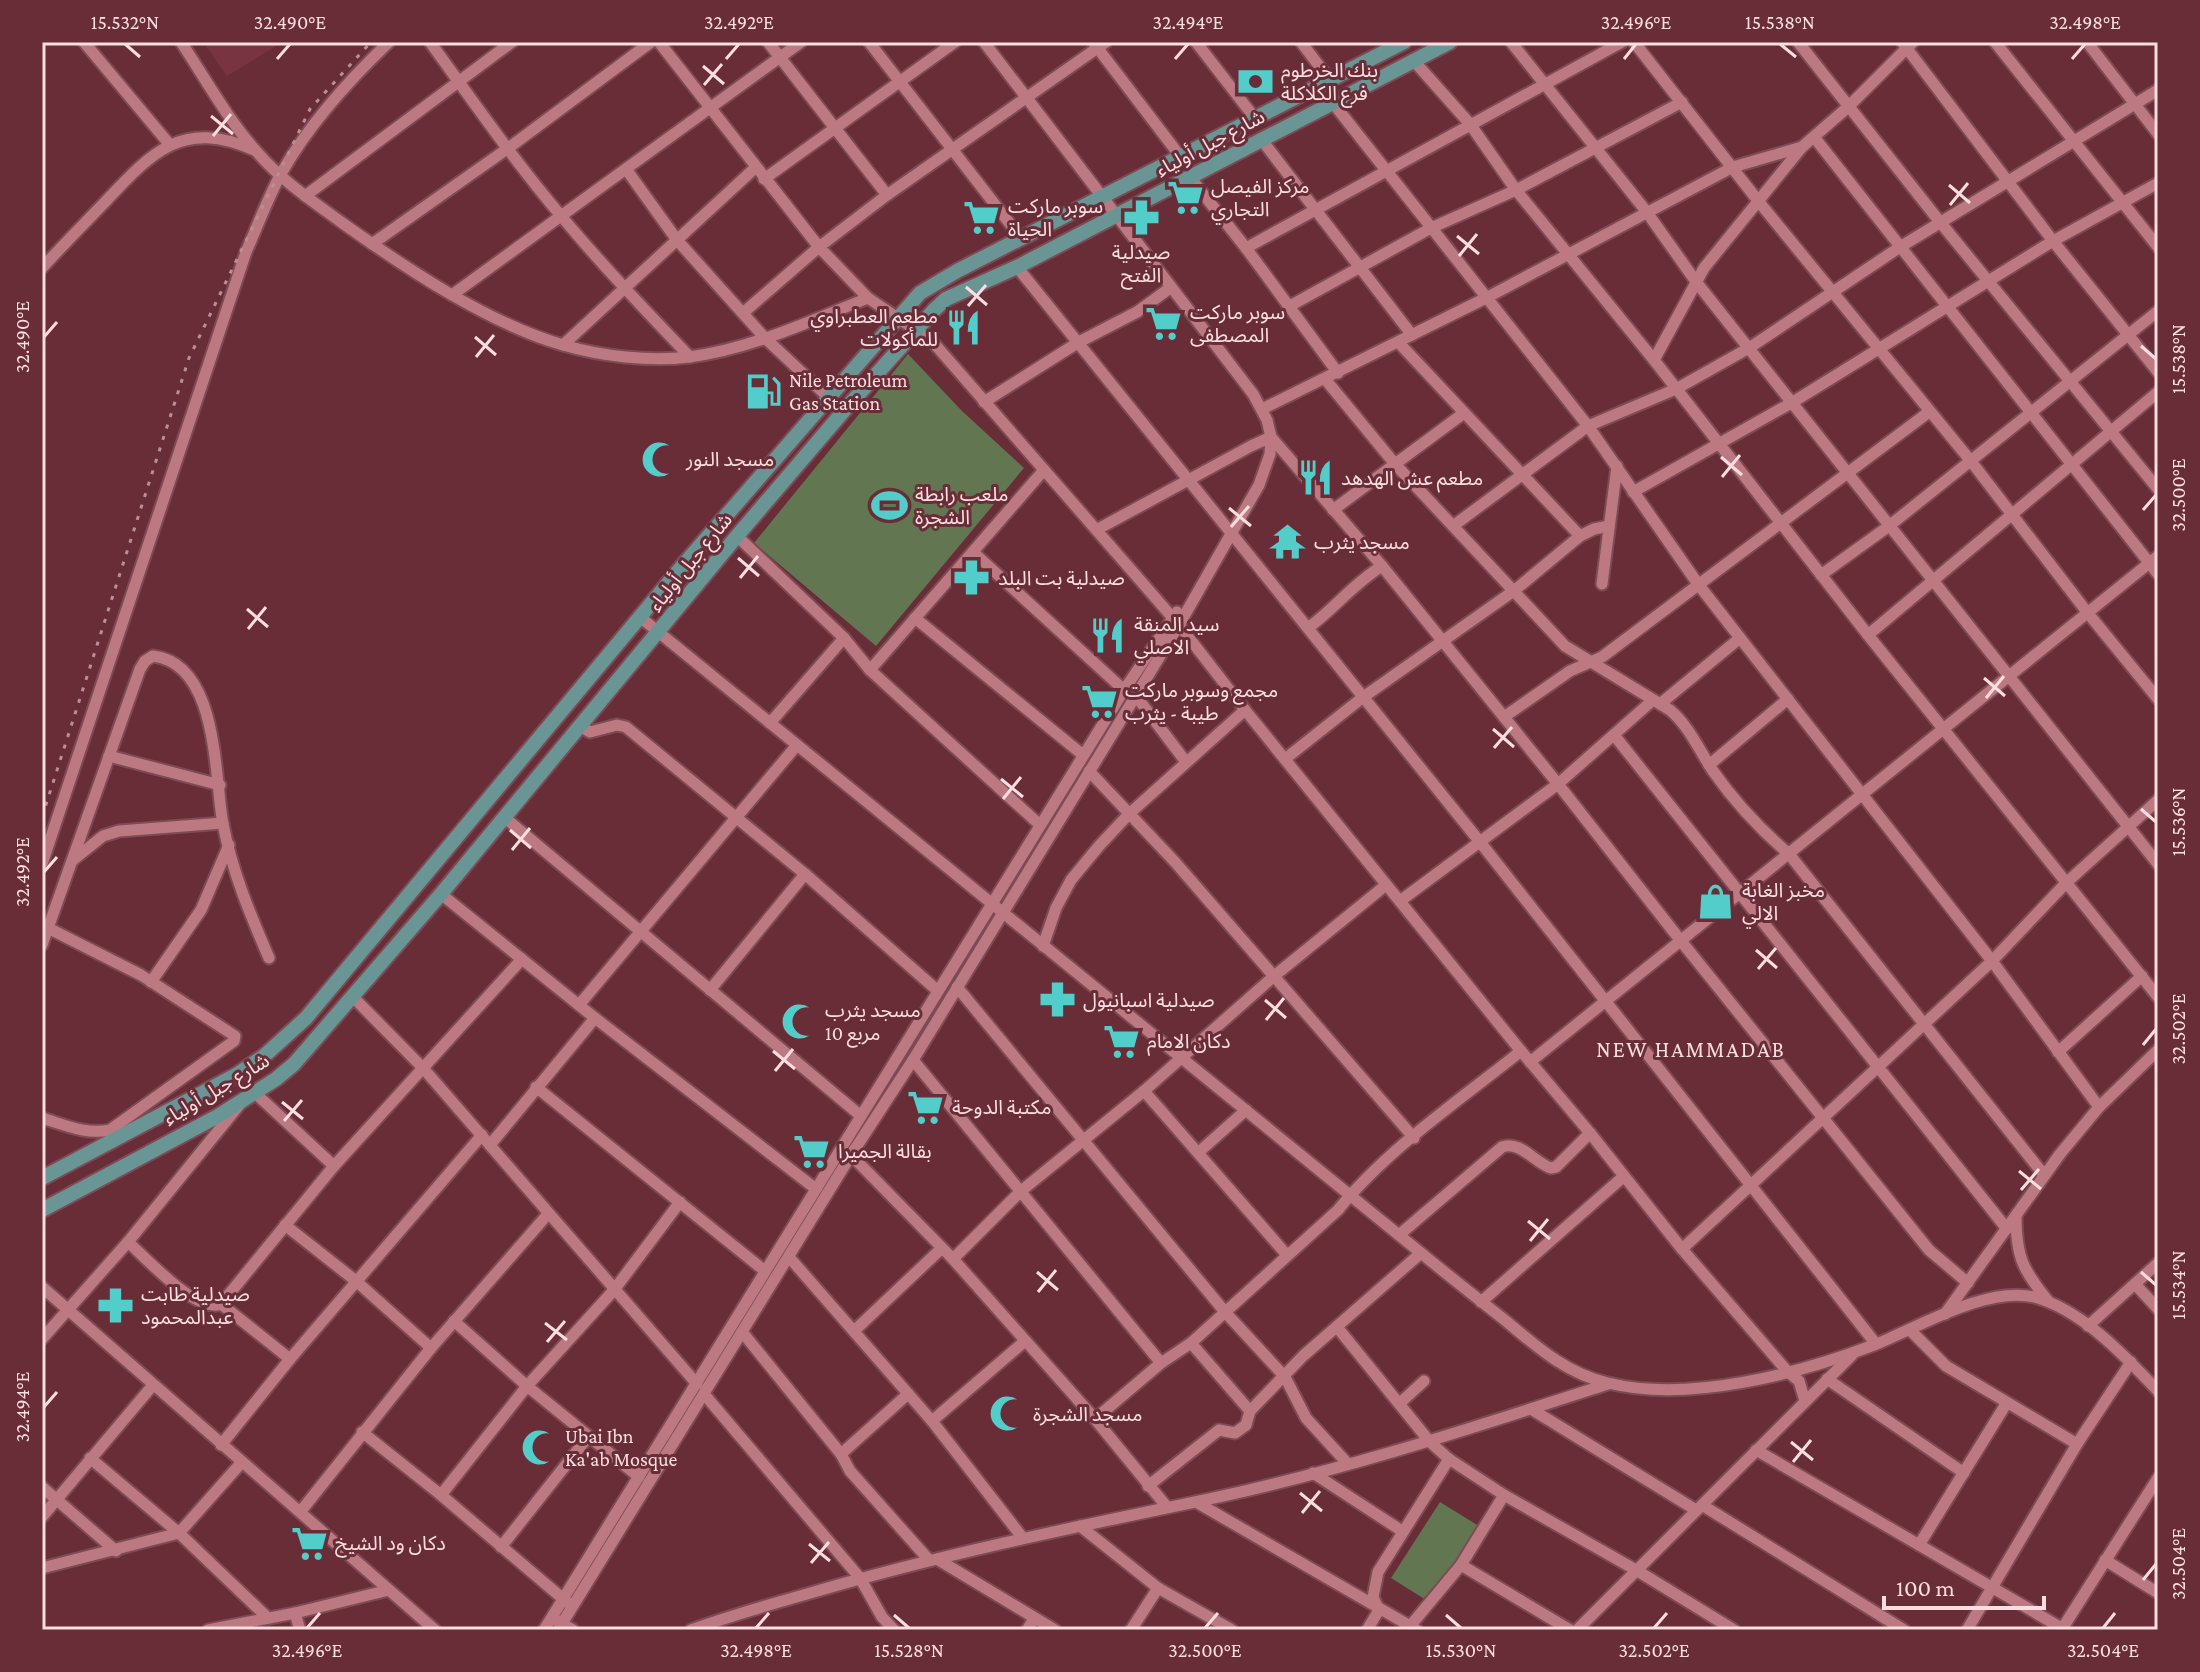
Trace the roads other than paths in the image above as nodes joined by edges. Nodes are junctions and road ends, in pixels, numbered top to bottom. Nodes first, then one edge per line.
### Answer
1 (84, 42) edge
2 (181, 42) edge
3 (389, 42) edge
4 (430, 42) edge
5 (512, 42) edge
6 (651, 42) edge
7 (659, 42) edge
8 (768, 42) edge
9 (801, 42) edge
10 (869, 42) edge
11 (955, 42) edge
12 (984, 42) edge
13 (1196, 42) edge
14 (1301, 42) edge
15 (1404, 42) edge
16 (1450, 42) edge
17 (1511, 42) edge
18 (1622, 42) edge
19 (1634, 42) edge
20 (1798, 42) edge
21 (1995, 42) edge
22 (2087, 42) edge
23 (1098, 44) edge
24 (1907, 44) edge
25 (1386, 47) edge
26 (779, 58) junction
27 (1414, 61) junction
28 (1329, 79) junction
29 (458, 81) junction
30 (900, 81) junction
31 (1546, 84) junction
32 (2158, 90) edge
33 (1026, 98) junction
34 (1682, 102) junction
35 (1333, 103) junction
36 (2135, 104) junction
37 (1848, 107) junction
38 (709, 108) junction
39 (1254, 117) junction
40 (1470, 124) junction
41 (835, 129) junction
42 (2158, 134) edge
43 (1814, 137) junction
44 (1261, 139) junction
45 (2073, 142) junction
46 (170, 145) junction
47 (1802, 147) junction
48 (507, 149) junction
49 (954, 149) junction
50 (1598, 149) junction
51 (255, 150) junction
52 (1180, 156) junction
53 (1733, 167) junction
54 (755, 168) junction
55 (626, 169) junction
56 (1385, 171) junction
57 (280, 176) junction
58 (1189, 176) junction
59 (764, 179) junction
60 (2008, 181) junction
61 (2158, 183) edge
62 (1516, 190) junction
63 (887, 195) junction
64 (305, 196) junction
65 (1103, 196) junction
66 (1759, 202) junction
67 (2123, 202) junction
68 (1315, 209) junction
69 (1646, 211) junction
70 (1116, 216) junction
71 (561, 217) junction
72 (1940, 222) junction
73 (1431, 228) junction
74 (1021, 238) junction
75 (677, 240) junction
76 (2053, 241) junction
77 (372, 244) junction
78 (819, 247) junction
79 (1900, 247) junction
80 (2158, 247) edge
81 (1246, 248) junction
82 (1567, 253) junction
83 (1360, 266) junction
84 (1017, 267) junction
85 (42, 268) edge
86 (1989, 280) junction
87 (1697, 283) junction
88 (624, 288) junction
89 (1170, 288) junction
90 (1834, 292) junction
91 (452, 295) junction
92 (868, 298) junction
93 (1486, 298) junction
94 (1288, 307) junction
95 (1947, 307) junction
96 (2158, 311) edge
97 (743, 313) junction
98 (896, 319) junction
99 (917, 329) junction
100 (1412, 335) junction
101 (2128, 335) junction
102 (765, 338) junction
103 (1079, 342) junction
104 (1399, 343) junction
105 (563, 345) junction
106 (1749, 348) junction
107 (1878, 348) junction
108 (690, 357) junction
109 (1654, 360) junction
110 (2158, 372) edge
111 (1338, 373) junction
112 (1325, 379) junction
113 (2070, 380) junction
114 (1676, 389) junction
115 (2158, 392) edge
116 (828, 397) junction
117 (984, 402) junction
118 (1793, 402) junction
119 (1262, 409) junction
120 (2029, 411) junction
121 (1929, 412) junction
122 (1464, 413) junction
123 (1588, 426) junction
124 (2112, 431) junction
125 (1271, 437) junction
126 (1718, 444) junction
127 (1970, 460) junction
128 (1395, 464) junction
129 (2072, 464) junction
130 (1617, 465) junction
131 (1044, 470) junction
132 (1848, 472) junction
133 (1520, 474) junction
134 (1188, 480) junction
135 (2158, 489) edge
136 (1633, 492) junction
137 (1333, 510) junction
138 (2012, 513) junction
139 (1780, 524) junction
140 (1453, 526) junction
141 (1609, 526) junction
142 (1889, 526) junction
143 (1098, 529) junction
144 (1231, 532) junction
145 (737, 536) junction
146 (1580, 536) junction
147 (973, 552) junction
148 (2154, 560) edge
149 (1382, 566) junction
150 (2158, 574) edge
151 (1821, 575) junction
152 (1933, 582) junction
153 (1602, 584) dead end
154 (1698, 584) junction
155 (1515, 590) junction
156 (2087, 612) junction
157 (640, 617) junction
158 (915, 618) junction
159 (1176, 621) junction
160 (1308, 628) junction
161 (658, 633) junction
162 (1868, 635) junction
163 (844, 638) junction
164 (1740, 638) junction
165 (1442, 641) junction
166 (1591, 663) junction
167 (870, 670) junction
168 (2010, 676) junction
169 (1130, 693) junction
170 (1362, 698) junction
171 (1788, 699) junction
172 (2158, 699) edge
173 (1656, 702) junction
174 (1245, 710) junction
175 (1504, 717) junction
176 (770, 723) junction
177 (580, 726) junction
178 (1944, 730) junction
179 (1614, 735) junction
180 (797, 745) junction
181 (1083, 755) junction
182 (109, 756) junction
183 (1285, 759) junction
184 (1186, 762) junction
185 (1709, 765) junction
186 (1089, 771) junction
187 (1558, 784) junction
188 (220, 785) junction
189 (1862, 796) junction
190 (2158, 800) edge
191 (1129, 814) junction
192 (504, 817) junction
193 (737, 818) junction
194 (223, 823) junction
195 (1040, 825) junction
196 (2128, 826) junction
197 (1480, 842) junction
198 (229, 845) junction
199 (1789, 854) junction
200 (71, 862) junction
201 (42, 864) edge
202 (2158, 864) edge
203 (805, 874) junction
204 (2066, 883) junction
205 (1386, 885) junction
206 (441, 894) junction
207 (1740, 894) junction
208 (1400, 901) junction
209 (992, 905) junction
210 (1002, 913) junction
211 (48, 928) junction
212 (642, 933) junction
213 (1681, 941) junction
214 (42, 945) edge
215 (1043, 946) junction
216 (269, 958) dead end
217 (522, 959) junction
218 (1992, 961) junction
219 (2142, 976) junction
220 (1273, 977) junction
221 (151, 982) junction
222 (957, 987) junction
223 (710, 990) junction
224 (938, 991) junction
225 (353, 997) junction
226 (2158, 997) edge
227 (1606, 1000) junction
228 (579, 1005) junction
229 (595, 1018) junction
230 (1925, 1022) junction
231 (2158, 1050) edge
232 (1521, 1051) junction
233 (2058, 1052) junction
234 (1183, 1058) junction
235 (913, 1060) junction
236 (1530, 1062) junction
237 (423, 1068) junction
238 (1876, 1068) junction
239 (536, 1087) junction
240 (1144, 1091) junction
241 (251, 1094) junction
242 (2099, 1107) junction
243 (1246, 1110) junction
244 (861, 1116) junction
245 (42, 1118) edge
246 (1823, 1118) junction
247 (1590, 1133) junction
248 (1414, 1138) junction
249 (486, 1140) junction
250 (1084, 1140) junction
251 (1199, 1152) junction
252 (851, 1155) junction
253 (334, 1166) junction
254 (2044, 1175) junction
255 (1623, 1177) junction
256 (42, 1178) edge
257 (1752, 1186) junction
258 (816, 1189) junction
259 (1021, 1191) junction
260 (1350, 1194) junction
261 (680, 1202) junction
262 (42, 1210) edge
263 (548, 1214) junction
264 (2016, 1215) junction
265 (285, 1225) junction
266 (2007, 1229) junction
267 (1399, 1235) junction
268 (128, 1242) junction
269 (942, 1248) junction
270 (1682, 1249) junction
271 (1421, 1253) junction
272 (1286, 1254) junction
273 (789, 1257) junction
274 (953, 1259) junction
275 (2158, 1263) edge
276 (765, 1271) junction
277 (356, 1281) junction
278 (1968, 1283) junction
279 (2135, 1284) junction
280 (42, 1287) edge
281 (614, 1290) junction
282 (1481, 1302) junction
283 (2048, 1302) junction
284 (221, 1304) junction
285 (69, 1308) junction
286 (2158, 1309) edge
287 (1225, 1312) junction
288 (1944, 1315) junction
289 (454, 1321) junction
290 (2088, 1326) junction
291 (1337, 1327) junction
292 (1910, 1330) junction
293 (854, 1331) junction
294 (743, 1333) junction
295 (42, 1339) edge
296 (1025, 1341) junction
297 (1191, 1343) junction
298 (1876, 1344) junction
299 (431, 1348) junction
300 (1855, 1352) junction
301 (290, 1359) junction
302 (2131, 1362) junction
303 (1161, 1363) junction
304 (1787, 1371) junction
305 (1285, 1377) junction
306 (1827, 1379) junction
307 (1424, 1381) dead end
308 (1609, 1384) junction
309 (153, 1385) junction
310 (527, 1386) junction
311 (700, 1389) junction
312 (2158, 1391) edge
313 (908, 1394) junction
314 (1805, 1401) junction
315 (1400, 1403) junction
316 (2006, 1404) junction
317 (1531, 1409) junction
318 (1250, 1411) junction
319 (1095, 1419) junction
320 (932, 1421) junction
321 (362, 1432) junction
322 (588, 1437) junction
323 (1430, 1442) junction
324 (2077, 1444) junction
325 (221, 1445) junction
326 (1756, 1450) junction
327 (841, 1454) junction
328 (90, 1458) junction
329 (1449, 1459) junction
330 (242, 1462) junction
331 (1348, 1464) junction
332 (1313, 1473) junction
333 (1964, 1473) junction
334 (639, 1477) junction
335 (2158, 1478) edge
336 (1148, 1486) junction
337 (42, 1487) edge
338 (441, 1495) junction
339 (1504, 1495) junction
340 (57, 1499) junction
341 (1196, 1502) junction
342 (1167, 1507) junction
343 (1699, 1508) junction
344 (301, 1511) junction
345 (42, 1517) edge
346 (1080, 1526) junction
347 (1402, 1531) junction
348 (179, 1533) junction
349 (1022, 1537) junction
350 (1919, 1545) junction
351 (501, 1547) junction
352 (116, 1551) junction
353 (933, 1559) junction
354 (2105, 1560) junction
355 (1461, 1565) junction
356 (42, 1568) edge
357 (1636, 1570) junction
358 (860, 1578) junction
359 (1158, 1588) junction
360 (1991, 1589) junction
361 (389, 1590) junction
362 (2158, 1593) edge
363 (568, 1602) junction
364 (1379, 1610) junction
365 (295, 1613) junction
366 (268, 1618) junction
367 (1034, 1619) junction
368 (716, 1621) junction
369 (557, 1623) edge
370 (1414, 1628) edge
371 (2063, 1629) edge
372 (208, 1630) edge
373 (300, 1630) edge
374 (435, 1630) edge
375 (544, 1630) edge
376 (573, 1630) edge
377 (691, 1630) edge
378 (731, 1630) edge
379 (894, 1630) edge
380 (1027, 1630) edge
381 (1055, 1630) edge
382 (1131, 1630) edge
383 (1232, 1630) edge
384 (1367, 1630) edge
385 (1570, 1630) edge
386 (1577, 1630) edge
387 (1734, 1630) edge
388 (1904, 1630) edge
389 (1967, 1630) edge

1 - 46 street
2 - 51 street
3 - 57 street
4 - 29 street
5 - 29 street
6 - 48 street
7 - 38 street
8 - 26 street
9 - 26 street
10 - 30 street
11 - 30 street
12 - 33 street
13 - 39 street
14 - 28 street
15 - 25 main road, شارع جبل أولياء
16 - 27 main road, شارع جبل أولياء
17 - 31 street
18 - 31 street
19 - 34 street
20 - 37 street
21 - 45 street
22 - 36 street
23 - 33 street
23 - 52 street
24 - 37 street
24 - 60 street
25 - 28 main road, شارع جبل أولياء
26 - 38 street
26 - 41 street
27 - 35 main road, شارع جبل أولياء
27 - 40 street
28 - 39 main road, شارع جبل أولياء
29 - 48 street
29 - 64 street
30 - 41 street
30 - 49 street
31 - 40 street
31 - 50 street
32 - 36 street
33 - 49 street
33 - 65 street
34 - 50 street
34 - 53 street
35 - 44 main road, شارع جبل أولياء
35 - 56 street
36 - 42 street
36 - 45 street
37 - 43 street
37 - 72 street
38 - 54 street
38 - 55 street
39 - 52 main road, شارع جبل أولياء
40 - 56 street
40 - 62 street
41 - 59 street
41 - 63 street
43 - 47 street
43 - 79 street
44 - 58 main road, شارع جبل أولياء
44 - 68 street
45 - 60 street
45 - 67 street
46 - 51 street
46 - 85 street
47 - 53 street
47 - 66 street
48 - 71 street
48 - 77 street
49 - 63 street
49 - 74 street
50 - 62 street
50 - 69 street
51 - 57 street
52 - 65 main road, شارع جبل أولياء
53 - 66 street
53 - 69 street
54 - 59 street
54 - 75 street
55 - 71 street
55 - 75 street
56 - 68 street
56 - 73 street
57 - 64 street
57 - 201 street
58 - 70 main road, شارع جبل أولياء
58 - 81 street
59 - 78 street
60 - 72 street
60 - 76 street
61 - 67 street
62 - 73 street
62 - 82 street
63 - 78 street
64 - 77 street
65 - 70 street
65 - 74 main road, شارع جبل أولياء
66 - 87 street
66 - 90 street
67 - 76 street
67 - 80 street
68 - 81 street
68 - 83 street
69 - 82 street
69 - 87 street
70 - 84 main road, شارع جبل أولياء
70 - 89 street
71 - 88 street
71 - 91 street
72 - 79 street
72 - 86 street
73 - 83 street
73 - 93 street
74 - 98 main road, شارع جبل أولياء
75 - 88 street
75 - 97 street
76 - 86 street
76 - 101 street
77 - 91 street
78 - 92 street
78 - 97 street
79 - 90 street
79 - 95 street
81 - 94 street
82 - 93 street
82 - 109 street
83 - 94 street
83 - 100 street
84 - 99 main road, شارع جبل أولياء
84 - 103 street
86 - 95 street
86 - 113 street
87 - 106 street
87 - 109 street
88 - 105 street
88 - 108 street
89 - 103 street
89 - 119 street
90 - 106 street
90 - 107 street
91 - 105 street
92 - 98 street
92 - 102 street
93 - 100 street
93 - 123 street
94 - 111 street
95 - 107 street
95 - 120 street
96 - 101 street
97 - 102 street
98 - 99 street
98 - 116 main road, شارع جبل أولياء
99 - 117 street
99 - 145 main road, شارع جبل أولياء
100 - 104 street
101 - 110 street
101 - 113 street
102 - 108 street
102 - 116 street
103 - 117 street
103 - 134 street
104 - 111 street
104 - 122 street
105 - 108 street
106 - 114 street
106 - 118 street
107 - 118 street
107 - 121 street
109 - 114 street
111 - 112 street
112 - 119 street
112 - 128 street
113 - 120 street
113 - 124 street
114 - 123 street
114 - 126 street
115 - 124 street
116 - 157 main road, شارع جبل أولياء
117 - 131 street
118 - 126 street
118 - 132 street
119 - 125 street
120 - 127 street
120 - 129 street
121 - 127 street
121 - 132 street
122 - 128 street
122 - 133 street
123 - 130 street
123 - 133 street
124 - 129 street
124 - 135 street
125 - 134 street
125 - 137 street
125 - 144 street
126 - 136 street
126 - 139 street
127 - 138 street
127 - 142 street
128 - 137 street
128 - 140 street
129 - 138 street
129 - 148 street
130 - 136 street
130 - 141 street
131 - 143 street
131 - 147 street
132 - 139 street
132 - 142 street
133 - 140 street
133 - 146 street
134 - 143 street
134 - 144 street
136 - 154 street
137 - 149 street
138 - 152 street
138 - 156 street
139 - 151 street
139 - 154 street
140 - 155 street
141 - 146 street
141 - 153 street
142 - 151 street
142 - 152 street
143 - 159 street
144 - 159 street
144 - 160 street
145 - 161 main road, شارع جبل أولياء
145 - 163 street
146 - 155 street
147 - 158 street
147 - 169 street
148 - 150 street
148 - 156 street
149 - 160 street
149 - 165 street
151 - 162 street
152 - 162 street
152 - 168 street
154 - 164 street
154 - 166 street
155 - 165 street
155 - 166 street
156 - 168 street
156 - 172 street
157 - 161 street
157 - 256 main road, شارع جبل أولياء
158 - 167 street
158 - 181 street
159 - 169 street
159 - 174 street
160 - 170 street
161 - 176 street
161 - 177 main road, شارع جبل أولياء
162 - 178 street
163 - 167 street
163 - 176 street
164 - 171 street
164 - 173 street
165 - 170 street
165 - 175 street
166 - 173 street
166 - 175 street
167 - 195 street
168 - 178 street
168 - 196 street
169 - 181 street
169 - 184 street
169 - 186 street
170 - 183 street
170 - 197 street
171 - 185 street
171 - 189 street
173 - 179 street
173 - 185 street
174 - 183 street
174 - 184 street
175 - 187 street
176 - 180 street
177 - 192 main road, شارع جبل أولياء
177 - 193 street
178 - 189 street
178 - 204 street
179 - 187 street
179 - 207 street
180 - 193 street
180 - 209 street
181 - 195 street
182 - 188 street
182 - 188 street
182 - 200 street
183 - 205 street
184 - 191 street
185 - 199 street
186 - 191 street
186 - 210 street
187 - 197 street
187 - 213 street
188 - 194 street
189 - 199 street
189 - 218 street
190 - 196 street
191 - 215 street
191 - 220 street
192 - 206 main road, شارع جبل أولياء
192 - 212 street
193 - 203 street
193 - 212 street
194 - 198 street
194 - 200 street
195 - 209 street
196 - 202 street
196 - 204 street
197 - 208 street
197 - 227 street
198 - 216 street
198 - 221 street
199 - 207 street
199 - 230 street
200 - 211 street
203 - 223 street
203 - 224 street
204 - 218 street
204 - 219 street
205 - 208 street
205 - 220 street
206 - 217 street
206 - 225 main road, شارع جبل أولياء
207 - 213 street
207 - 238 street
208 - 232 street
209 - 210 street
209 - 224 street
210 - 215 street
210 - 222 street
211 - 214 street
211 - 221 street
212 - 223 street
212 - 228 street
213 - 227 street
213 - 246 street
215 - 234 street
217 - 228 street
217 - 237 street
218 - 230 street
218 - 233 street
219 - 226 street
219 - 233 street
220 - 234 street
220 - 248 street
221 - 245 street
222 - 235 street
222 - 250 street
223 - 244 street
224 - 244 street
225 - 237 street
225 - 241 main road, شارع جبل أولياء
227 - 236 street
227 - 257 street
228 - 229 street
229 - 239 street
229 - 258 street
230 - 238 street
230 - 254 street
231 - 242 street
232 - 236 street
232 - 248 street
233 - 242 street
234 - 240 street
234 - 243 street
235 - 252 street
235 - 259 street
236 - 247 street
237 - 249 street
237 - 253 street
238 - 246 street
238 - 266 street
239 - 249 street
239 - 261 street
240 - 250 street
240 - 251 street
241 - 253 street
241 - 262 main road, شارع جبل أولياء
241 - 268 street
242 - 254 street
243 - 251 street
243 - 260 street
244 - 258 street
246 - 257 street
246 - 278 street
247 - 255 street
247 - 267 street
248 - 260 street
249 - 263 street
249 - 277 street
250 - 259 street
250 - 287 street
251 - 272 street
252 - 269 street
252 - 273 street
253 - 265 street
254 - 264 street
255 - 270 street
255 - 282 street
257 - 270 street
257 - 298 street
258 - 276 street
259 - 274 street
259 - 303 street
260 - 267 street
260 - 272 street
261 - 276 street
261 - 281 street
263 - 281 street
263 - 289 street
264 - 266 street
264 - 283 street
265 - 277 street
265 - 284 street
266 - 278 street
267 - 271 street
268 - 284 street
268 - 285 street
269 - 274 street
269 - 293 street
270 - 304 street
271 - 282 street
271 - 291 street
272 - 287 street
273 - 293 street
273 - 294 street
274 - 296 street
275 - 279 street
276 - 311 street
277 - 299 street
277 - 301 street
278 - 288 street
279 - 286 street
279 - 290 street
280 - 285 street
281 - 310 street
281 - 311 street
282 - 308 street
283 - 288 street
283 - 290 street
284 - 301 street
285 - 295 street
285 - 309 street
287 - 297 street
287 - 305 street
288 - 292 street
289 - 299 street
289 - 310 street
290 - 302 street
291 - 305 street
291 - 315 street
292 - 298 street
292 - 316 street
293 - 313 street
294 - 311 street
294 - 327 street
296 - 319 street
296 - 320 street
297 - 303 street
297 - 318 street
298 - 300 street
299 - 321 street
300 - 304 street
300 - 306 street
301 - 325 street
302 - 312 street
302 - 324 street
303 - 319 street
304 - 308 street
304 - 314 street
305 - 318 street
305 - 331 street
306 - 314 street
306 - 333 street
307 - 315 street
308 - 317 street
309 - 325 street
309 - 328 street
310 - 322 street
310 - 338 street
311 - 334 street
311 - 358 street
311 - 363 street
313 - 320 street
313 - 327 street
314 - 326 street
315 - 323 street
316 - 324 street
316 - 333 street
317 - 323 street
317 - 343 street
318 - 336 street
319 - 336 street
320 - 349 street
321 - 338 street
321 - 344 street
322 - 334 street
322 - 351 street
323 - 329 street
323 - 331 street
324 - 360 street
325 - 330 street
326 - 343 street
326 - 350 street
327 - 353 street
328 - 340 street
328 - 348 street
329 - 339 street
329 - 347 street
330 - 344 street
330 - 348 street
331 - 332 street
332 - 341 street
332 - 347 street
333 - 350 street
334 - 363 street
335 - 354 street
336 - 342 street
337 - 340 street
338 - 351 street
339 - 355 street
339 - 357 street
340 - 345 street
340 - 352 street
341 - 342 street
341 - 364 street
342 - 346 street
343 - 357 street
343 - 388 street
344 - 361 street
346 - 349 street
346 - 359 street
347 - 364 street
348 - 352 street
348 - 366 street
349 - 353 street
350 - 360 street
351 - 363 street
352 - 356 street
353 - 358 street
353 - 367 street
354 - 362 street
354 - 371 street
355 - 370 street
355 - 385 street
357 - 386 street
357 - 387 street
358 - 368 street
358 - 379 street
359 - 382 street
359 - 383 street
360 - 371 street
360 - 389 street
361 - 365 street
361 - 374 street
363 - 369 street
364 - 370 street
364 - 384 street
365 - 366 street
365 - 373 street
366 - 372 street
367 - 380 street
367 - 381 street
368 - 377 street
368 - 378 street
369 - 375 street
369 - 376 street

